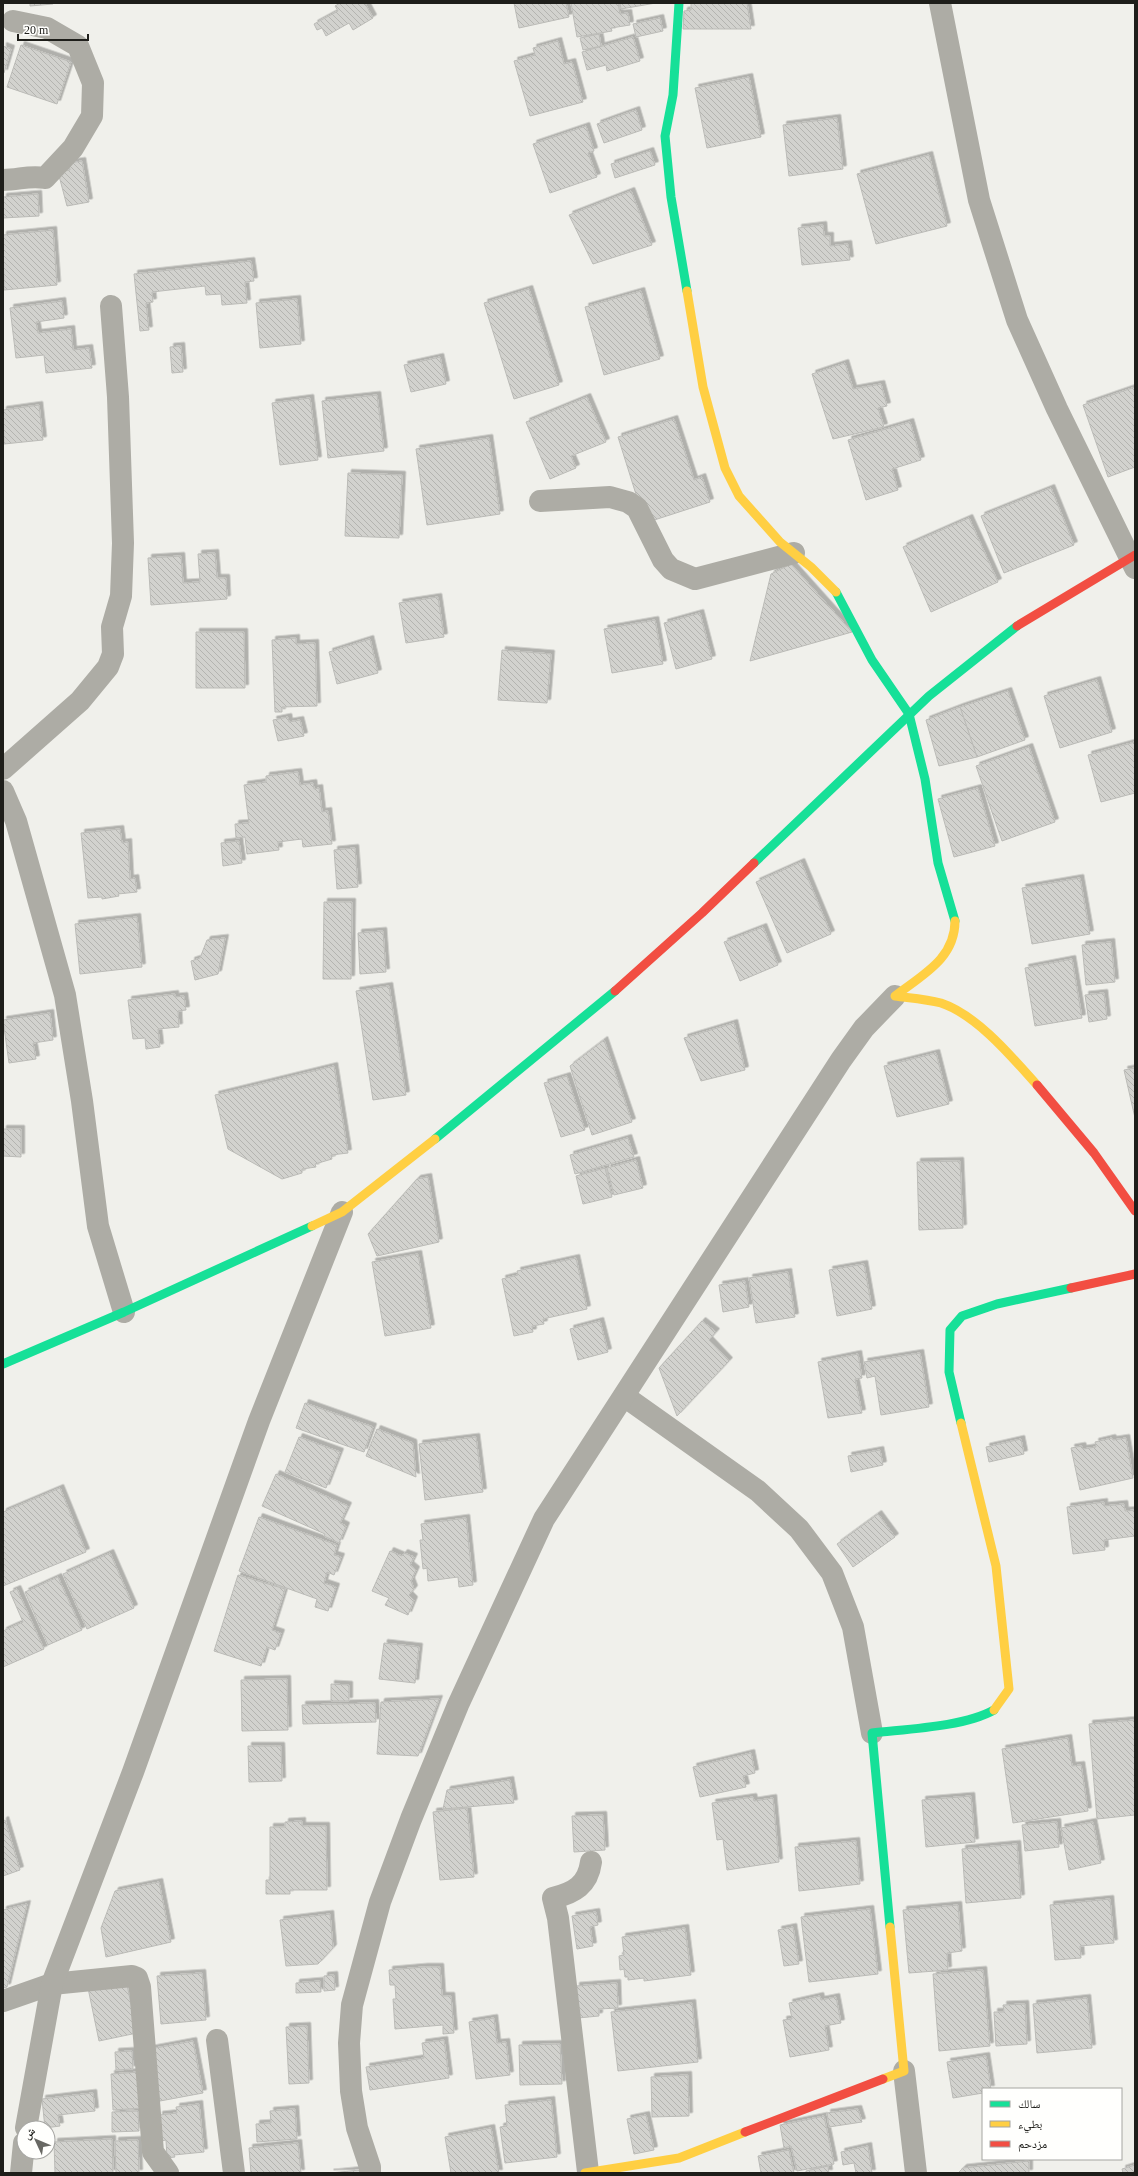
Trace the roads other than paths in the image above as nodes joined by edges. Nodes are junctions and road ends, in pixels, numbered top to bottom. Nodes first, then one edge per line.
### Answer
1 (679, 3) edge
2 (940, 3) edge
3 (13, 20) dead end
4 (3, 180) edge
5 (111, 306) dead end
6 (540, 501) dead end
7 (794, 553) junction
8 (1133, 560) edge
9 (909, 714) junction
10 (3, 769) edge
11 (3, 791) edge
12 (896, 996) junction
13 (1135, 1211) edge
14 (342, 1212) junction
15 (1135, 1274) edge
16 (124, 1312) junction
17 (3, 1364) edge
18 (624, 1396) junction
19 (872, 1733) junction
20 (591, 1862) dead end
21 (52, 1984) junction
22 (3, 2001) edge
23 (217, 2040) dead end
24 (904, 2071) junction
25 (27, 2120) edge
26 (23, 2160) edge
27 (22, 2173) edge
28 (168, 2173) edge
29 (234, 2173) edge
30 (370, 2173) edge
31 (587, 2173) edge
32 (916, 2173) edge

1 - 7 street
2 - 8 street
3 - 4 street
5 - 10 street
6 - 7 street
7 - 9 street
8 - 9 street
9 - 12 street
9 - 14 street
11 - 16 street
12 - 13 street
12 - 18 street
14 - 16 street
14 - 21 street
15 - 19 street
16 - 17 street
18 - 19 street
18 - 30 street
19 - 24 street
20 - 31 street
21 - 22 street
21 - 25 street
21 - 28 street
23 - 29 street
24 - 31 street
24 - 32 street
26 - 27 street

